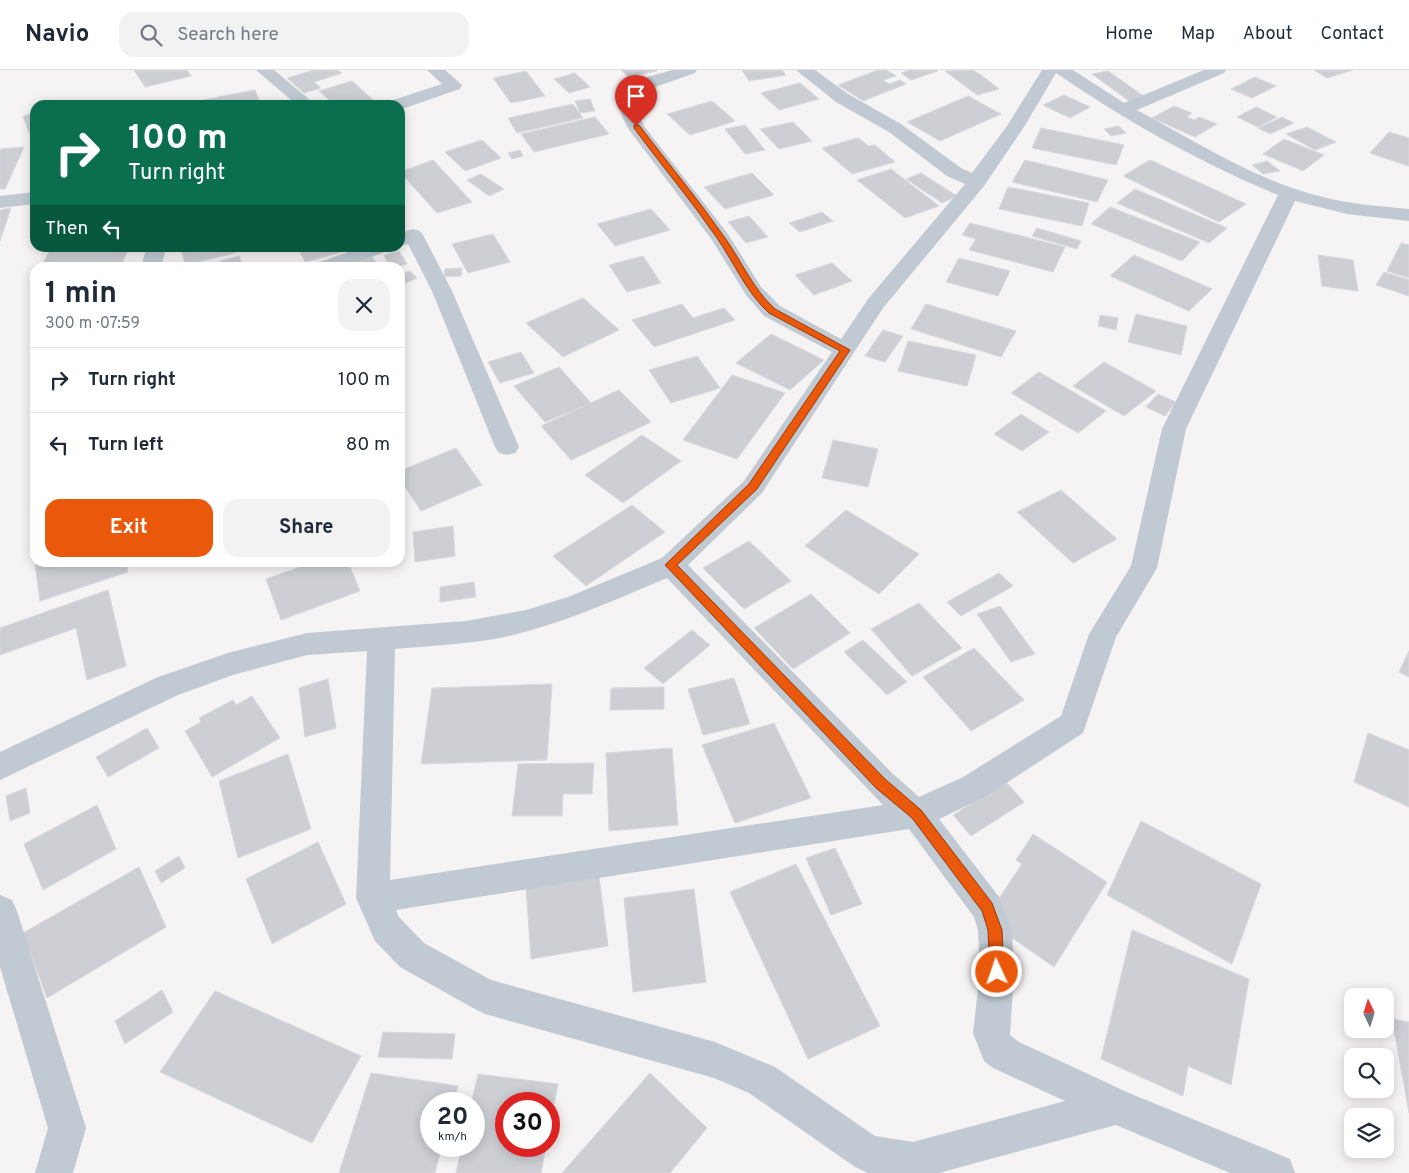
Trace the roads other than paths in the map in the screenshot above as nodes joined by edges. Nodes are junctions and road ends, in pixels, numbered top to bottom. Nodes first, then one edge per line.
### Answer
1 (264, 70) edge
2 (435, 70) edge
3 (689, 70) edge
4 (804, 70) edge
5 (1050, 70) edge
6 (1062, 70) edge
7 (1218, 70) edge
8 (301, 100) edge
9 (405, 102) edge
10 (1123, 110) junction
11 (976, 182) junction
12 (1289, 193) junction
13 (30, 199) edge
14 (0, 202) edge
15 (1409, 215) edge
16 (405, 238) edge
17 (367, 252) edge
18 (338, 262) edge
19 (845, 350) junction
20 (507, 447) dead end
21 (671, 565) junction
22 (381, 639) junction
23 (0, 767) edge
24 (916, 814) junction
25 (373, 898) junction
26 (0, 911) edge
27 (1116, 1106) junction
28 (54, 1173) edge
29 (1276, 1173) edge

1 - 8 street
2 - 9 street
3 - 19 street
4 - 11 street
5 - 11 street
6 - 10 street
7 - 10 street
10 - 12 street
11 - 19 street
12 - 15 street
12 - 24 street
13 - 14 street
16 - 20 street
17 - 18 street
19 - 21 street
21 - 22 street
21 - 24 street
22 - 23 street
22 - 25 street
24 - 25 street
24 - 27 street
25 - 27 street
26 - 28 street
27 - 29 street

